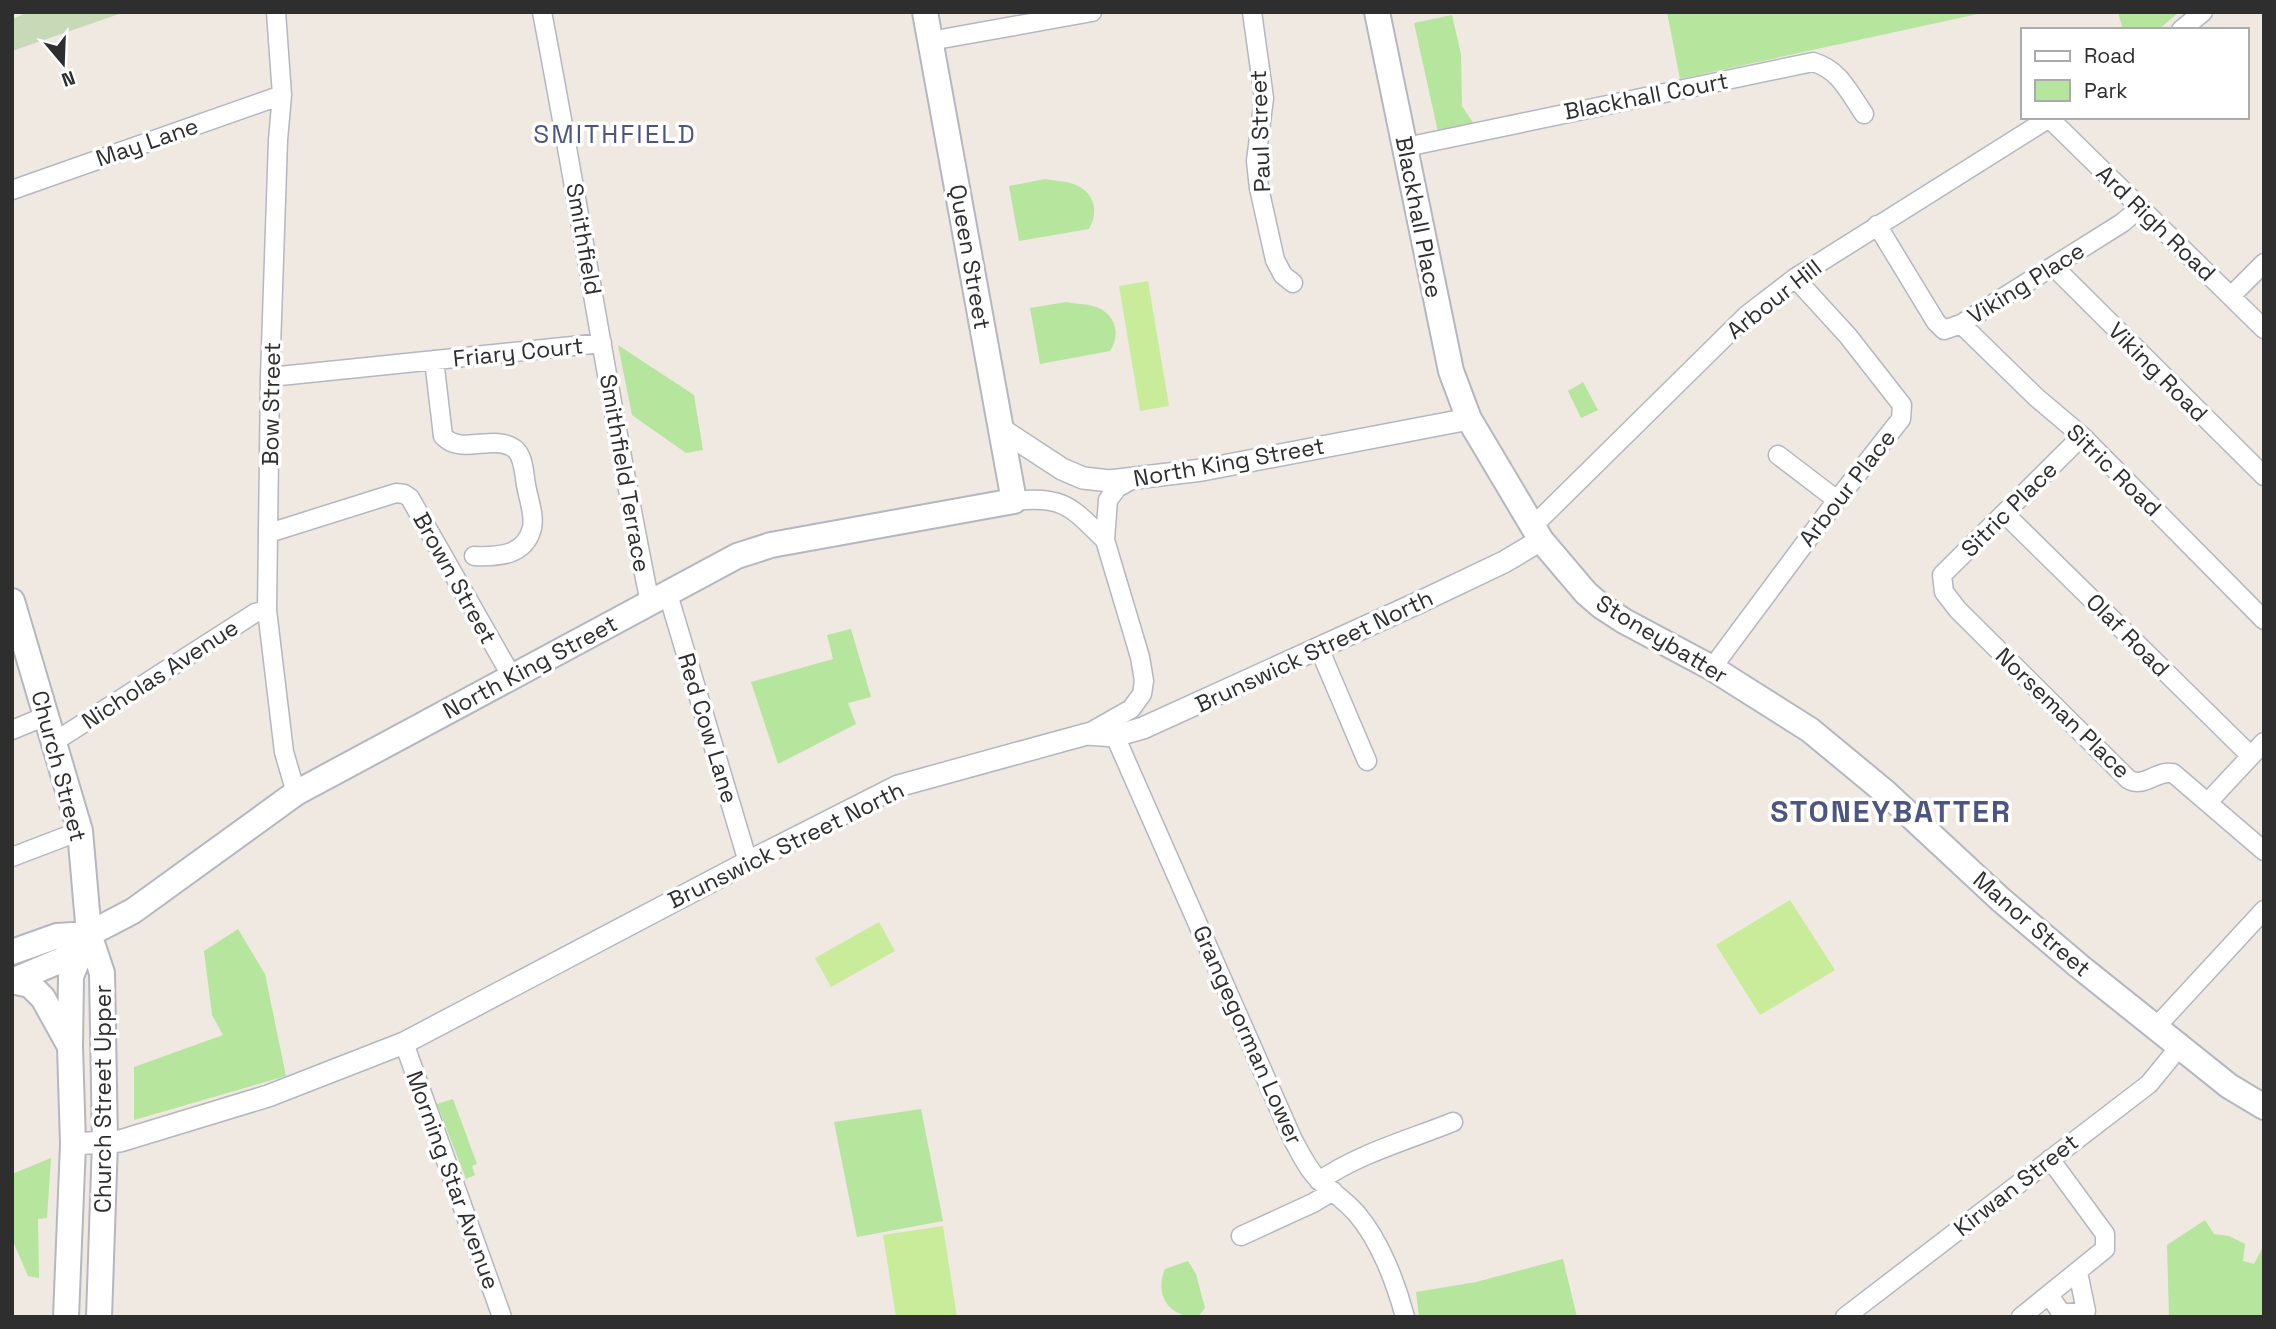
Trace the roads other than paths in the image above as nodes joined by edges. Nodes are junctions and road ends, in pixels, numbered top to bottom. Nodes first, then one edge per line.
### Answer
1 (276, 12) edge
2 (542, 12) edge
3 (925, 12) edge
4 (1092, 12) edge
5 (1251, 12) edge
6 (1377, 12) edge
7 (2203, 12) edge
8 (2183, 28) edge
9 (930, 41) junction
10 (282, 95) junction
11 (1864, 114) dead end
12 (2048, 119) edge
13 (2051, 119) edge
14 (1406, 147) junction
15 (12, 190) edge
16 (2140, 208) junction
17 (1877, 225) junction
18 (2264, 263) edge
19 (2053, 266) junction
20 (1795, 278) junction
21 (1293, 283) dead end
22 (2231, 296) junction
23 (1961, 324) junction
24 (2264, 329) edge
25 (602, 343) junction
26 (434, 360) junction
27 (270, 377) junction
28 (1469, 419) junction
29 (1001, 429) junction
30 (2082, 436) junction
31 (1778, 455) dead end
32 (2264, 476) edge
33 (1133, 480) junction
34 (1837, 500) junction
35 (1014, 501) junction
36 (2005, 514) junction
37 (269, 533) junction
38 (1537, 533) junction
39 (1105, 540) junction
40 (474, 556) dead end
41 (1942, 584) joint
42 (659, 599) junction
43 (267, 610) junction
44 (14, 611) edge
45 (2264, 620) edge
46 (1319, 648) junction
47 (1712, 668) junction
48 (512, 677) junction
49 (46, 716) junction
50 (12, 730) edge
51 (1810, 730) joint
52 (1087, 734) junction
53 (1115, 736) junction
54 (54, 742) junction
55 (2264, 742) edge
56 (2251, 756) junction
57 (1367, 761) dead end
58 (296, 793) junction
59 (2208, 802) junction
60 (80, 831) junction
61 (2264, 851) edge
62 (12, 857) edge
63 (748, 862) junction
64 (2264, 911) edge
65 (89, 934) junction
66 (12, 952) edge
67 (12, 981) edge
68 (2156, 1027) junction
69 (404, 1043) junction
70 (70, 1046) junction
71 (2179, 1046) junction
72 (2264, 1108) edge
73 (1453, 1122) dead end
74 (105, 1142) junction
75 (73, 1144) junction
76 (2050, 1159) junction
77 (1326, 1186) junction
78 (1241, 1236) dead end
79 (2078, 1272) junction
80 (2049, 1295) junction
81 (66, 1317) edge
82 (99, 1317) edge
83 (502, 1317) edge
84 (1405, 1317) edge
85 (1845, 1317) edge
86 (2021, 1317) edge

1 - 10 street, Bow Street
2 - 25 street, Smithfield
3 - 9 main road, Queen Street
4 - 9 street
5 - 21 street, Paul Street
6 - 14 main road, Blackhall Place
7 - 8 street
9 - 29 main road, Queen Street
10 - 15 street, May Lane
10 - 27 street, Bow Street
11 - 14 street, Blackhall Court
12 - 17 street, Arbour Hill
13 - 16 street, Ard Righ Road
14 - 28 main road, Blackhall Place
16 - 19 street, Viking Place
16 - 22 street, Ard Righ Road
17 - 20 street, Arbour Hill
17 - 23 street, Viking Place
18 - 22 street
19 - 23 street, Viking Place
19 - 32 street, Viking Road
20 - 34 street, Arbour Place
20 - 38 street, Arbour Hill
22 - 24 street, Ard Righ Road
23 - 30 street, Sitric Road
25 - 26 street, Friary Court
25 - 42 street, Smithfield Terrace
26 - 27 street, Friary Court
26 - 40 street
27 - 37 street, Bow Street
28 - 33 street, North King Street
28 - 38 main road, Stoneybatter
29 - 33 street, North King Street
29 - 35 main road, Queen Street
30 - 36 street, Sitric Place
30 - 45 street, Sitric Road
31 - 34 street
33 - 39 street
34 - 47 street, Arbour Place
35 - 39 street
35 - 42 main road, North King Street
36 - 41 street, Sitric Place
36 - 56 street, Olaf Road
37 - 43 street, Bow Street
37 - 48 street, Brown Street
38 - 46 street, Brunswick Street North
38 - 47 main road, Stoneybatter
39 - 52 street
41 - 59 street, Norseman Place
42 - 48 main road, North King Street
42 - 63 street, Red Cow Lane
43 - 54 street, Nicholas Avenue
43 - 58 street, Bow Street
44 - 49 main road, Church Street
46 - 53 street, Brunswick Street North
46 - 57 street
47 - 51 main road, Stoneybatter
48 - 58 main road, North King Street
49 - 50 street
49 - 54 main road, Church Street
51 - 68 main road, Manor Street
52 - 53 street, Brunswick Street North
52 - 63 street, Brunswick Street North
53 - 77 street, Grangegorman Lower
54 - 60 main road, Church Street
55 - 56 street
56 - 59 street
58 - 65 main road, North King Street
59 - 61 street, Norseman Place
60 - 62 street
60 - 65 main road, Church Street
63 - 69 street, Brunswick Street North
64 - 68 street
65 - 66 main road, North King Street
65 - 67 main road, North King Street
65 - 70 main road, Church Street Upper
65 - 74 main road, Church Street Upper
67 - 70 main road
68 - 71 main road, Manor Street
69 - 74 street, Brunswick Street North
69 - 83 street, Morning Star Avenue
70 - 75 main road, Church Street Upper
71 - 72 main road, Manor Street
71 - 76 street, Kirwan Street
73 - 77 street
74 - 75 street, Brunswick Street North
74 - 82 main road, Church Street Upper
75 - 81 main road, Church Street Upper
76 - 79 street
76 - 85 street, Kirwan Street
77 - 78 street
77 - 84 street, Grangegorman Lower
79 - 80 street
79 - 80 street
80 - 86 street

